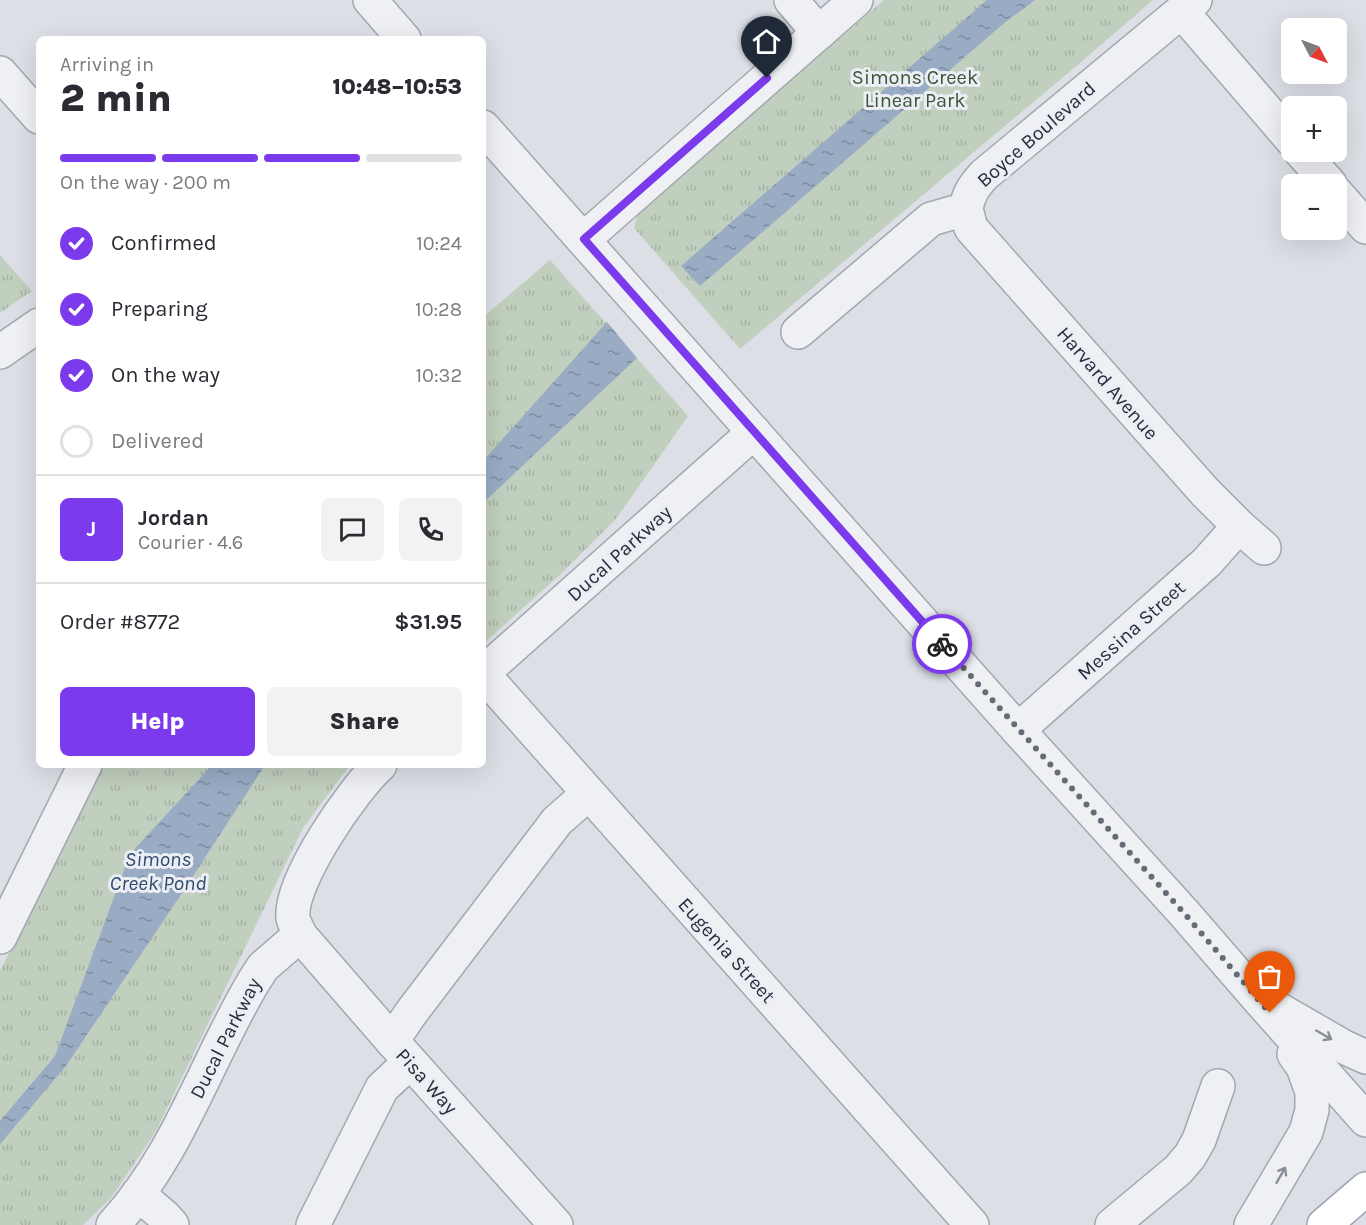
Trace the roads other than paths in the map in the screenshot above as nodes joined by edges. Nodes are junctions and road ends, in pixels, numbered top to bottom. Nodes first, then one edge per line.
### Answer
1 (370, 0) edge
2 (791, 0) edge
3 (856, 0) edge
4 (1189, 6) edge
5 (819, 33) junction
6 (401, 36) edge
7 (0, 74) edge
8 (36, 114) edge
9 (1281, 126) edge
10 (486, 130) edge
11 (1310, 162) edge
12 (1321, 174) edge
13 (1347, 205) edge
14 (966, 209) junction
15 (1366, 227) edge
16 (584, 239) junction
17 (36, 328) edge
18 (798, 332) dead end
19 (0, 352) edge
20 (754, 432) junction
21 (1239, 526) junction
22 (1264, 548) dead end
23 (486, 671) edge
24 (486, 677) edge
25 (1018, 729) junction
26 (84, 768) edge
27 (377, 768) edge
28 (588, 794) junction
29 (300, 935) junction
30 (0, 937) edge
31 (1255, 995) junction
32 (401, 1052) junction
33 (1366, 1057) edge
34 (1218, 1086) dead end
35 (1366, 1120) edge
36 (1366, 1189) edge
37 (138, 1194) junction
38 (1328, 1222) edge
39 (1366, 1222) edge
40 (113, 1225) edge
41 (172, 1225) edge
42 (313, 1225) edge
43 (556, 1225) edge
44 (972, 1225) edge
45 (1112, 1225) edge
46 (1251, 1225) edge

1 - 6 street
2 - 5 street
3 - 5 street
4 - 9 street
4 - 14 street, Boyce Boulevard
5 - 16 street
7 - 8 street
10 - 16 street
11 - 12 street
13 - 15 street
14 - 18 street, Boyce Boulevard
14 - 21 street, Harvard Avenue
16 - 20 street
17 - 19 street
20 - 23 street, Ducal Parkway
20 - 25 street
21 - 22 street, Harvard Avenue
21 - 25 street, Messina Street
24 - 28 street, Eugenia Street
25 - 31 street
26 - 30 street
27 - 29 street
28 - 32 street
28 - 44 street, Eugenia Street
29 - 32 street, Pisa Way
29 - 37 street, Ducal Parkway
31 -> 33 street
31 - 35 street
46 -> 31 street
32 - 42 street
32 - 43 street, Pisa Way
34 - 45 street
36 - 38 main road
37 - 40 street, Ducal Parkway
37 - 41 street
38 - 39 main road

